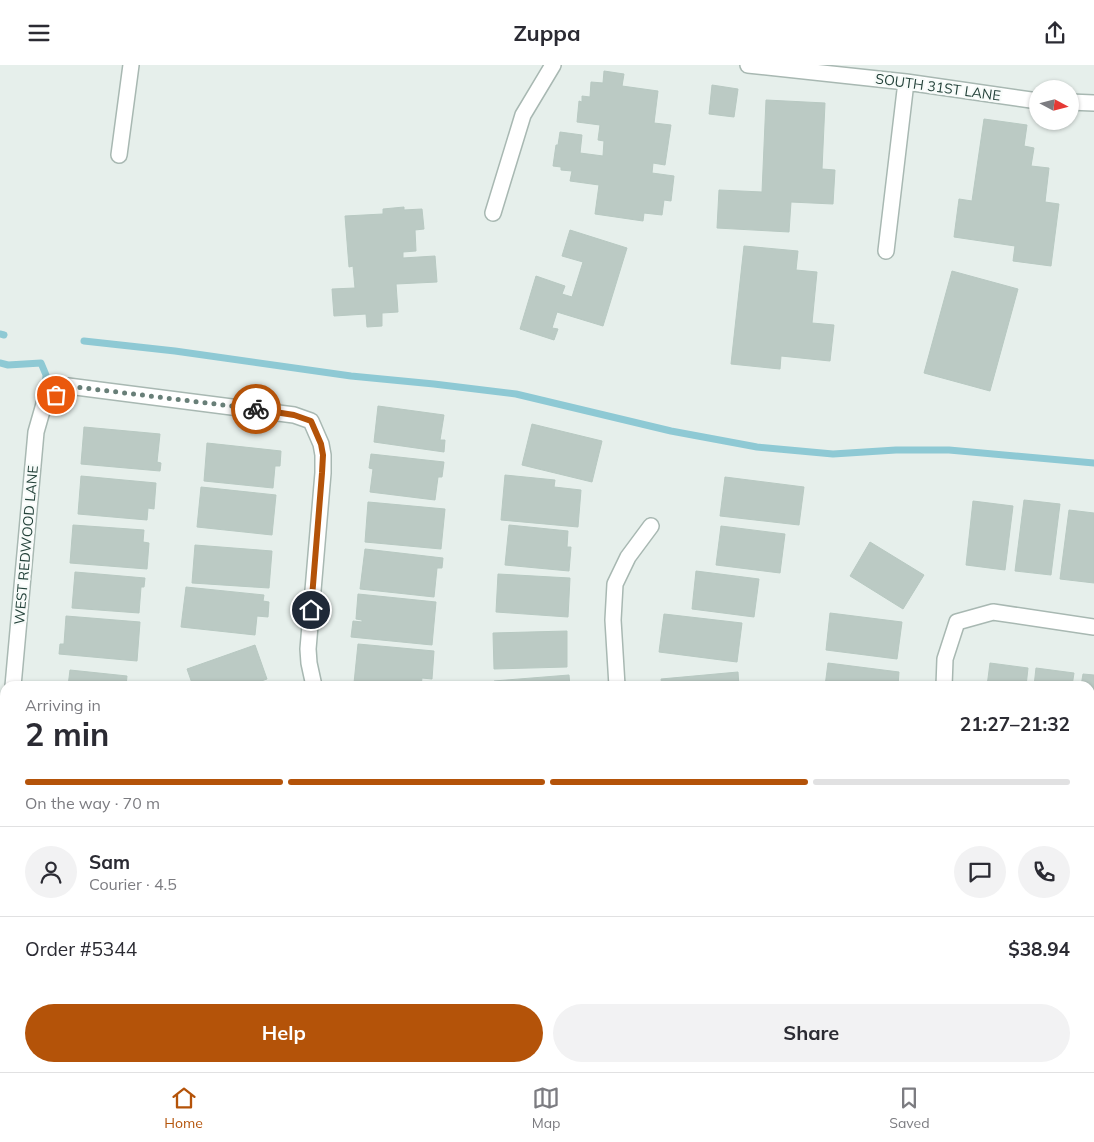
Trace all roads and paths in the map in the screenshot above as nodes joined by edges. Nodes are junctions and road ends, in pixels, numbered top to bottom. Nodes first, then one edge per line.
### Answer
1 (131, 65) edge
2 (553, 65) edge
3 (748, 65) edge
4 (906, 82) junction
5 (1029, 100) edge
6 (1079, 103) edge
7 (1094, 103) edge
8 (119, 155) dead end
9 (493, 213) dead end
10 (886, 251) dead end
11 (651, 526) dead end
12 (1094, 627) edge
13 (13, 681) edge
14 (313, 681) edge
15 (617, 681) edge
16 (944, 681) edge

1 - 8 street
2 - 9 street
3 - 4 street, SOUTH 31ST LANE
4 - 5 street, SOUTH 31ST LANE
4 - 10 street
6 - 7 street
11 - 15 street
12 - 16 street
13 - 14 street, WEST REDWOOD LANE

